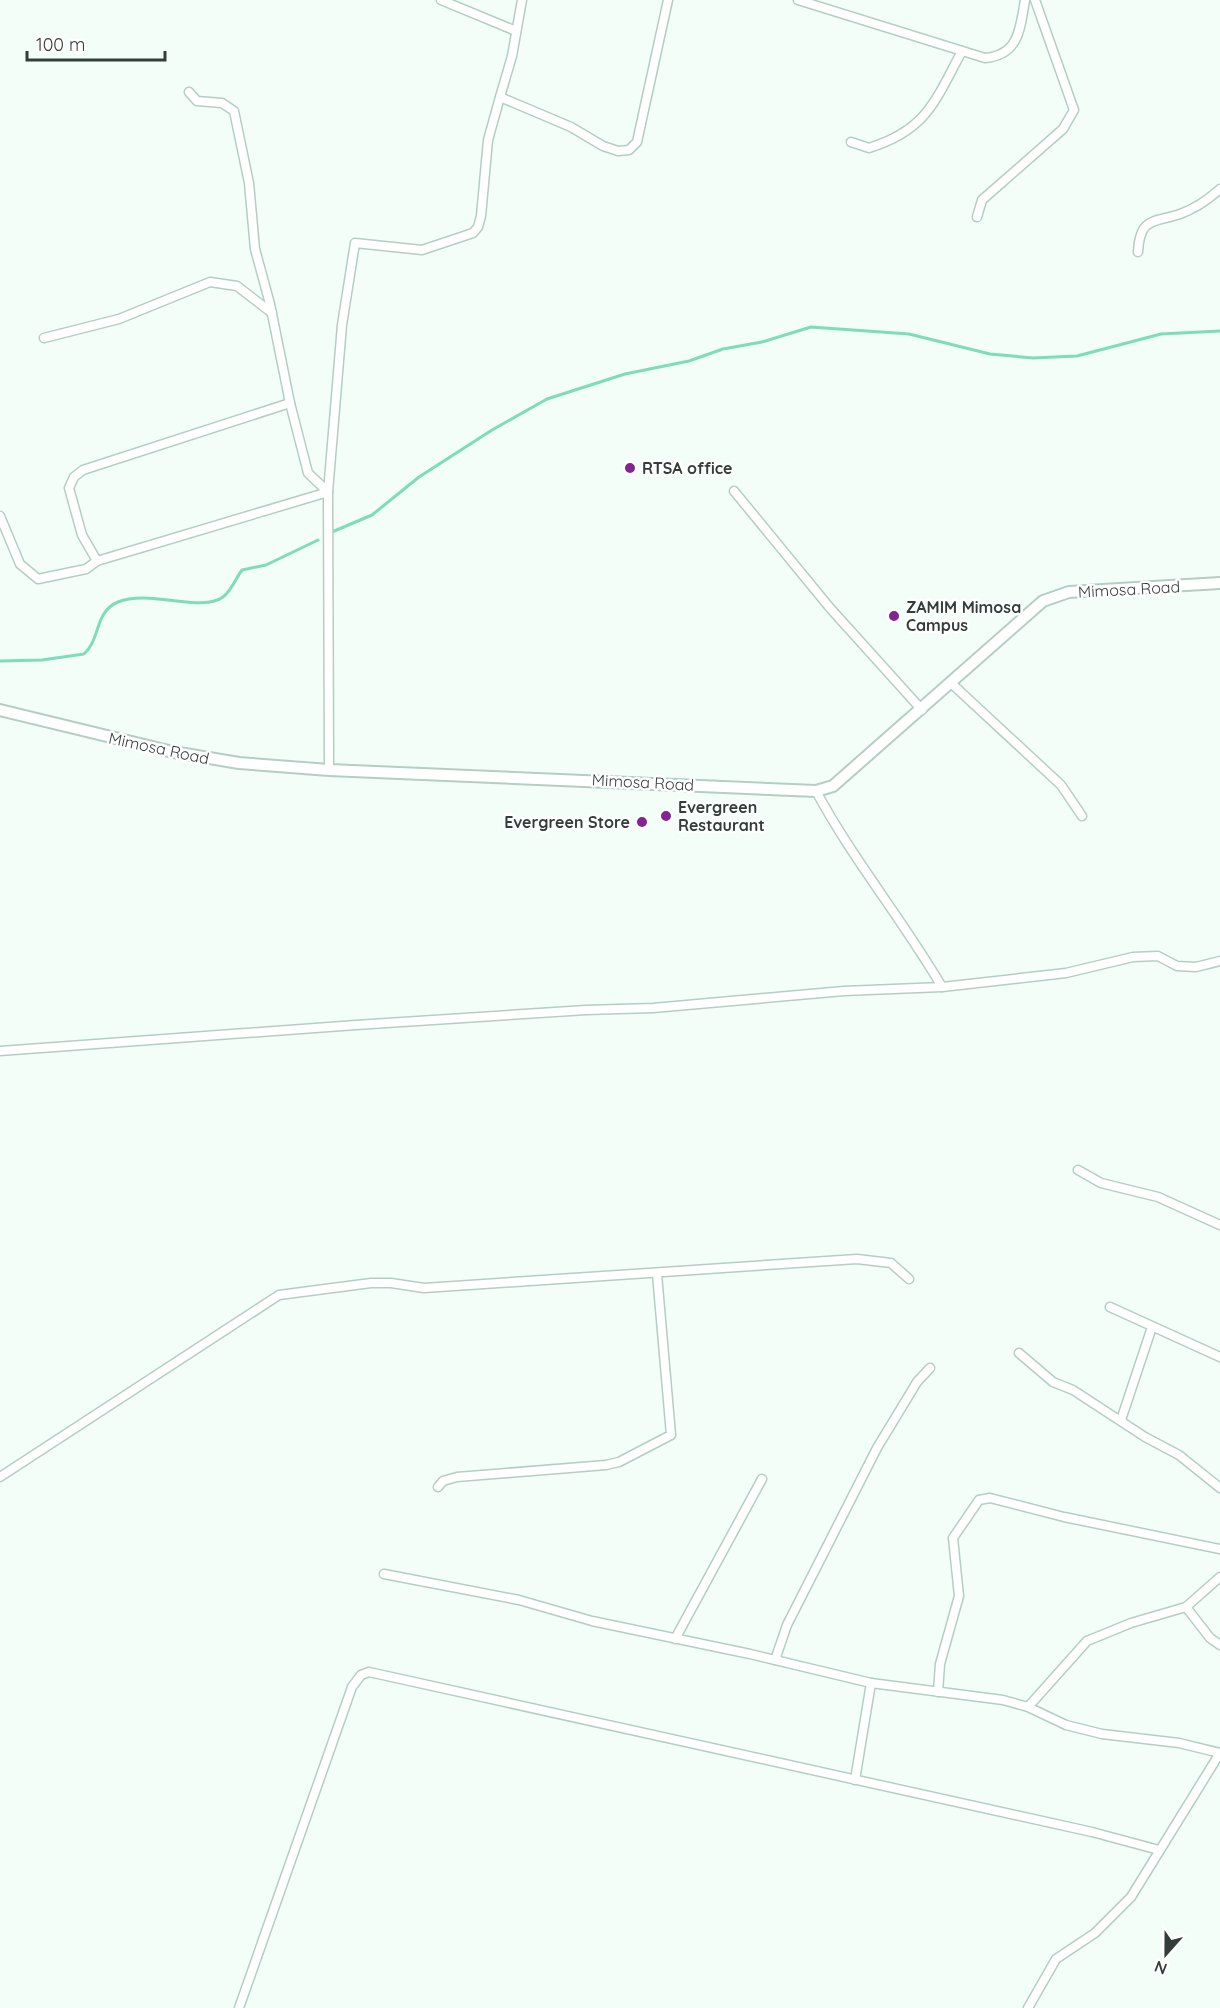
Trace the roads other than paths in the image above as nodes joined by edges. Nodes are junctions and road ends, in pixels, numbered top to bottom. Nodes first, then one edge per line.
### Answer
1 (441, 0) edge
2 (522, 0) edge
3 (668, 0) edge
4 (798, 0) edge
5 (1025, 0) edge
6 (1035, 0) edge
7 (516, 31) junction
8 (962, 51) junction
9 (189, 92) dead end
10 (500, 97) junction
11 (851, 142) dead end
12 (1220, 189) edge
13 (977, 217) dead end
14 (1138, 252) dead end
15 (272, 314) junction
16 (44, 338) dead end
17 (290, 403) junction
18 (734, 491) dead end
19 (328, 492) junction
20 (0, 516) edge
21 (97, 561) junction
22 (1220, 584) edge
23 (951, 683) junction
24 (0, 710) edge
25 (922, 710) junction
26 (329, 770) junction
27 (816, 791) junction
28 (1082, 816) dead end
29 (1220, 961) edge
30 (942, 987) junction
31 (0, 1051) edge
32 (1078, 1170) dead end
33 (1220, 1225) edge
34 (657, 1274) junction
35 (909, 1279) dead end
36 (1110, 1307) dead end
37 (1152, 1328) junction
38 (1018, 1353) dead end
39 (1220, 1357) edge
40 (930, 1368) dead end
41 (1121, 1420) junction
42 (0, 1477) edge
43 (762, 1479) dead end
44 (438, 1487) dead end
45 (1220, 1488) edge
46 (1220, 1549) edge
47 (384, 1574) dead end
48 (1220, 1577) edge
49 (1186, 1607) junction
50 (675, 1639) junction
51 (1220, 1645) edge
52 (775, 1660) junction
53 (871, 1683) junction
54 (938, 1692) junction
55 (1028, 1707) junction
56 (1220, 1753) edge
57 (855, 1780) junction
58 (1159, 1850) junction
59 (239, 2008) edge
60 (1028, 2008) edge

1 - 7 street
2 - 7 street
3 - 10 street
4 - 8 street
5 - 8 street
6 - 13 street
7 - 10 street
8 - 11 street
9 - 15 street
10 - 19 street
12 - 14 street
15 - 16 street
15 - 17 street
17 - 19 street
17 - 21 street
18 - 25 street
19 - 21 street
19 - 26 street
20 - 21 street
22 - 23 street, Mimosa Road
23 - 25 street, Mimosa Road
23 - 28 street
24 - 26 street, Mimosa Road
25 - 27 street, Mimosa Road
26 - 27 street, Mimosa Road
27 - 30 street
29 - 30 street
30 - 31 street
32 - 33 street
34 - 35 street
34 - 42 street
34 - 44 street
36 - 37 street
37 - 39 street
37 - 41 street
38 - 41 street
40 - 52 street
41 - 45 street
43 - 50 street
46 - 54 street
47 - 50 street
48 - 49 street
49 - 51 street
49 - 55 street
50 - 52 street
52 - 53 street
53 - 54 street
53 - 57 street
54 - 55 street
55 - 56 street
56 - 58 street
57 - 58 street
57 - 59 street
58 - 60 street

